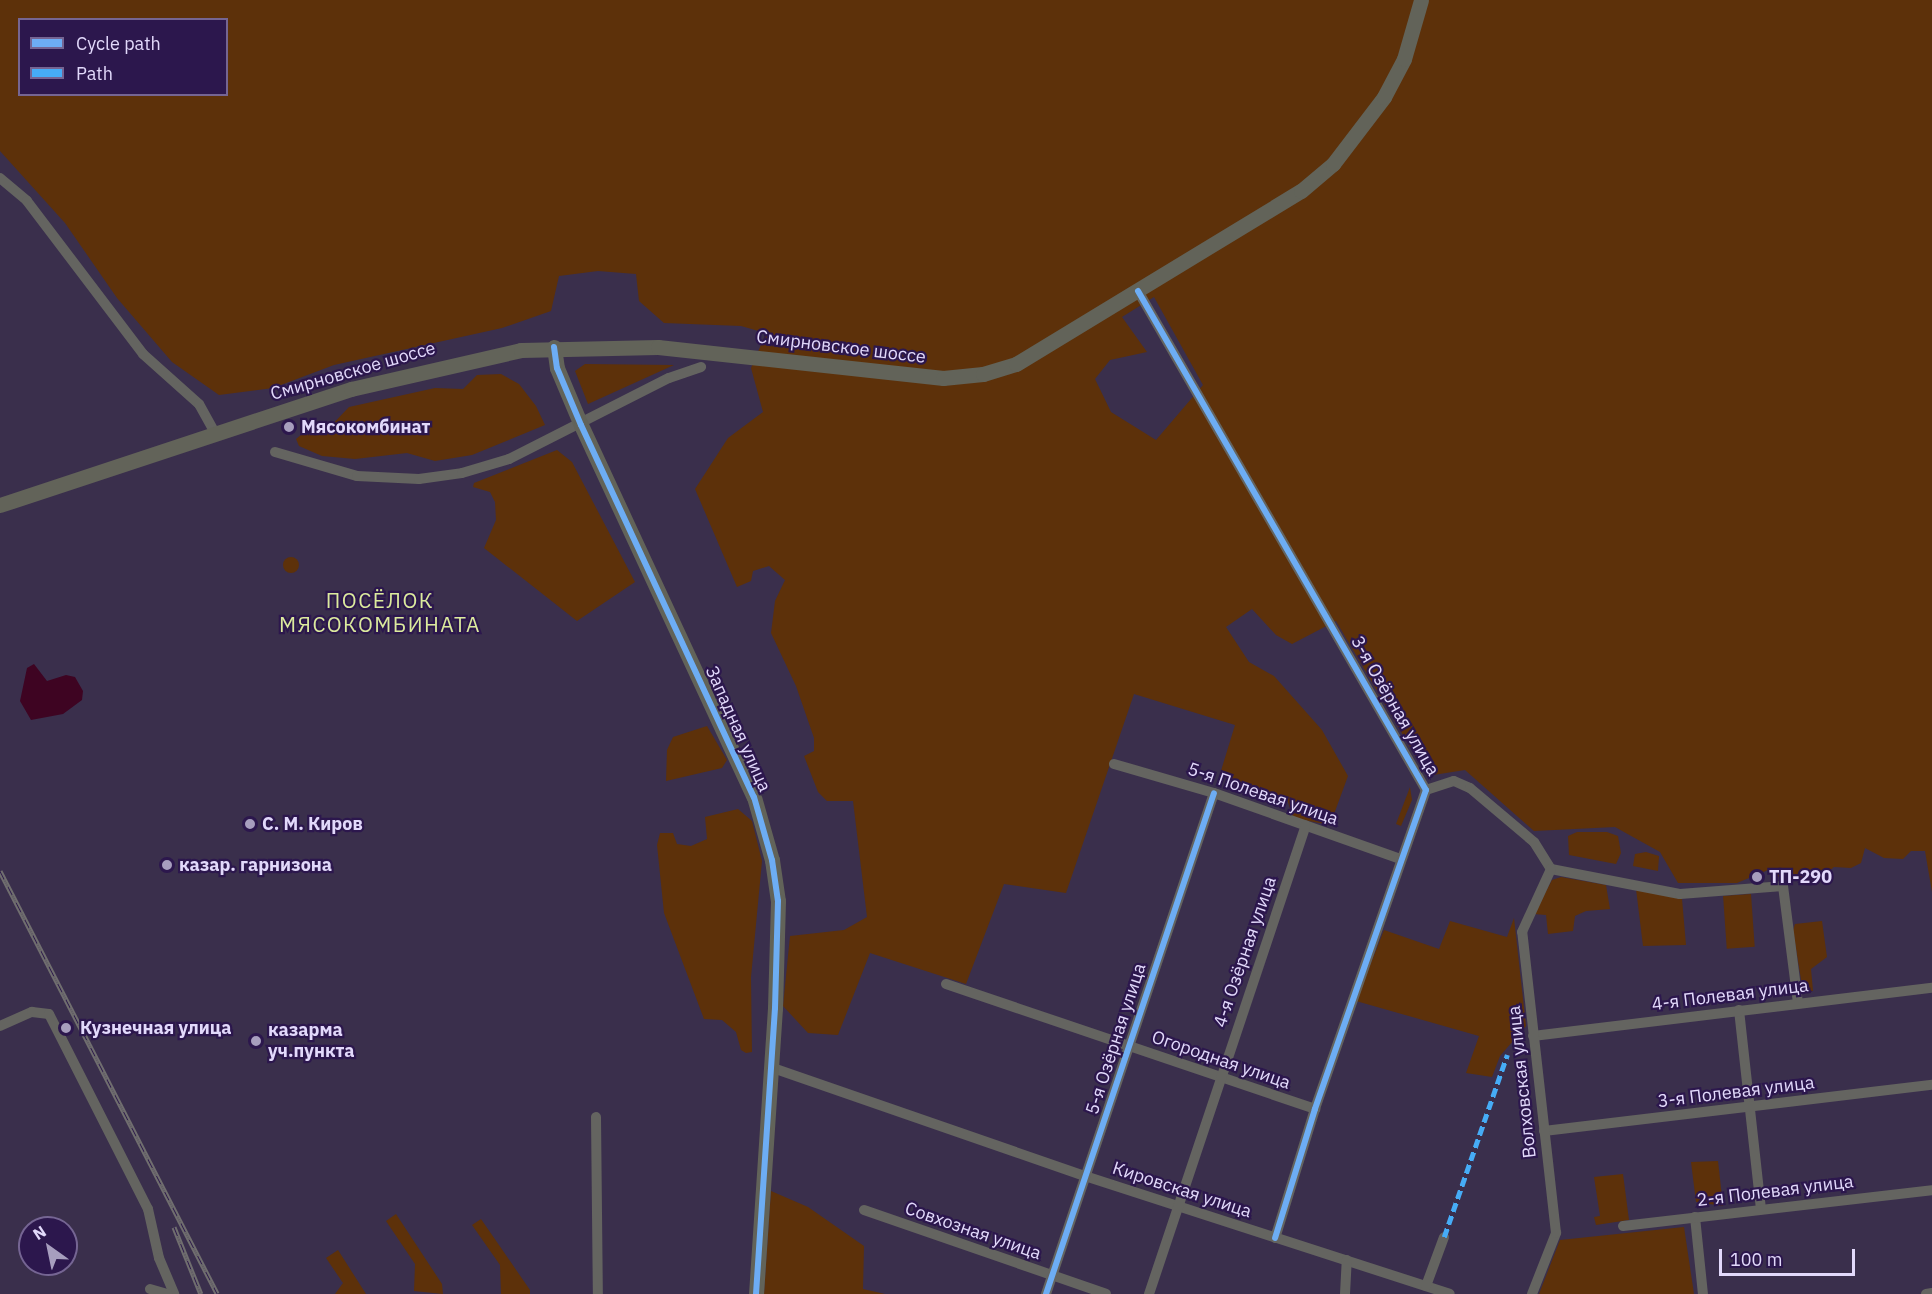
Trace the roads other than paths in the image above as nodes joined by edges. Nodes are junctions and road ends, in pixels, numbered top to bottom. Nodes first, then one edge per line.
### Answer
1 (1421, 0) edge
2 (0, 178) edge
3 (1138, 291) junction
4 (554, 347) junction
5 (701, 367) dead end
6 (581, 425) junction
7 (215, 433) junction
8 (275, 452) dead end
9 (0, 505) edge
10 (1114, 764) dead end
11 (1426, 790) junction
12 (1215, 793) junction
13 (1306, 826) junction
14 (1400, 860) junction
15 (1551, 868) junction
16 (946, 984) dead end
17 (1932, 988) edge
18 (1798, 1003) junction
19 (1739, 1010) junction
20 (0, 1026) edge
21 (1533, 1036) junction
22 (1128, 1044) junction
23 (770, 1067) junction
24 (1220, 1076) junction
25 (1932, 1085) edge
26 (1749, 1107) junction
27 (1315, 1109) junction
28 (597, 1117) dead end
29 (1544, 1131) junction
30 (1088, 1177) junction
31 (1932, 1190) edge
32 (1177, 1205) junction
33 (1761, 1209) junction
34 (864, 1210) dead end
35 (1695, 1217) junction
36 (1623, 1226) dead end
37 (1444, 1237) dead end
38 (1275, 1238) junction
39 (1347, 1260) junction
40 (1052, 1276) junction
41 (1426, 1286) junction
42 (150, 1289) dead end
43 (1932, 1293) edge
44 (167, 1294) edge
45 (174, 1294) edge
46 (598, 1294) edge
47 (756, 1294) edge
48 (1046, 1294) edge
49 (1106, 1294) edge
50 (1149, 1294) edge
51 (1345, 1294) edge
52 (1450, 1294) edge
53 (1532, 1294) edge
54 (1703, 1294) edge
55 (1926, 1294) edge

1 - 3 main road, Смирновское шоссе
2 - 7 street
3 - 4 main road, Смирновское шоссе
3 - 11 street, 3-я Озёрная улица
4 - 6 main road, Западная улица
4 - 7 main road, Смирновское шоссе
5 - 6 street
6 - 8 street
6 - 23 main road, Западная улица
7 - 9 main road, Смирновское шоссе
10 - 12 street, 5-я Полевая улица
11 - 14 street, 3-я Озёрная улица
11 - 15 street
12 - 13 street, 5-я Полевая улица
12 - 22 street, 5-я Озёрная улица
13 - 14 street, 5-я Полевая улица
13 - 24 street, 4-я Озёрная улица
14 - 27 street, 3-я Озёрная улица
15 - 18 street
15 - 21 street, Волховская улица
16 - 22 street, Огородная улица
17 - 18 street, 4-я Полевая улица
18 - 19 street, 4-я Полевая улица
19 - 21 street, 4-я Полевая улица
19 - 26 street
20 - 45 street
21 - 29 street, Волховская улица
22 - 24 street, Огородная улица
22 - 30 street, 5-я Озёрная улица
23 - 30 street, Кировская улица
23 - 47 main road, Западная улица
24 - 27 street, Огородная улица
24 - 32 street, 4-я Озёрная улица
25 - 26 street, 3-я Полевая улица
26 - 29 street, 3-я Полевая улица
26 - 33 street
27 - 38 street, 3-я Озёрная улица
28 - 46 street
29 - 53 street, Волховская улица
30 - 32 street, Кировская улица
30 - 40 street, 5-я Озёрная улица
31 - 33 street, 2-я Полевая улица
32 - 38 street, Кировская улица
32 - 50 street, 4-я Озёрная улица
33 - 35 street, 2-я Полевая улица
34 - 40 street, Совхозная улица
35 - 36 street, 2-я Полевая улица
35 - 54 street
37 - 41 street
38 - 39 street, Кировская улица
39 - 41 street, Кировская улица
39 - 51 street
40 - 48 street, 5-я Озёрная улица
40 - 49 street, Совхозная улица
41 - 52 street, Кировская улица
42 - 44 street
43 - 55 street

